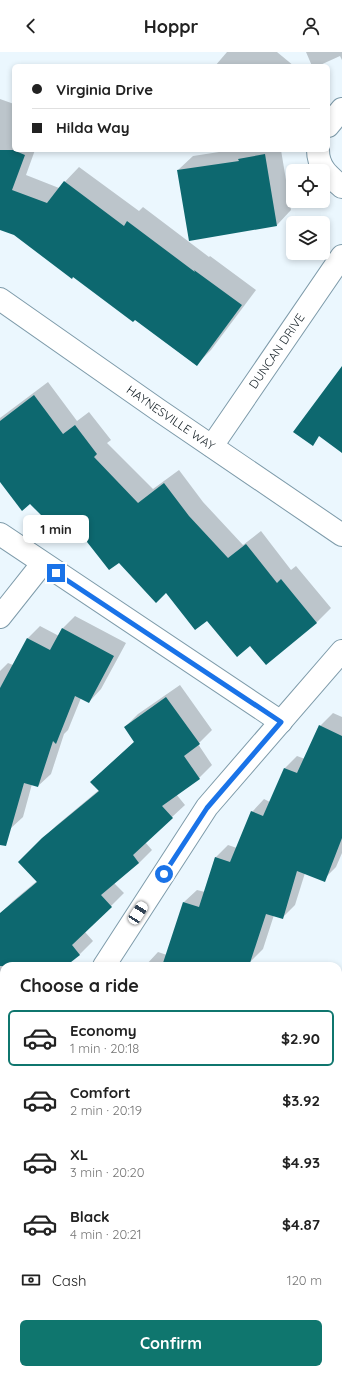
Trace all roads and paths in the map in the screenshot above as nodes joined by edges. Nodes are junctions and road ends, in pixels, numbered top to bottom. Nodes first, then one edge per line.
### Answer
1 (342, 109) edge
2 (330, 124) edge
3 (318, 152) edge
4 (342, 187) edge
5 (342, 256) edge
6 (0, 299) edge
7 (212, 446) junction
8 (0, 534) edge
9 (342, 535) edge
10 (42, 564) junction
11 (0, 616) edge
12 (342, 651) edge
13 (281, 722) junction
14 (107, 962) edge

1 - 2 street
3 - 4 street
5 - 7 street, DUNCAN DRIVE
6 - 7 street, HAYNESVILLE WAY
7 - 9 street, HAYNESVILLE WAY
8 - 10 street
10 - 11 street
10 - 13 street
12 - 13 street
13 - 14 street

